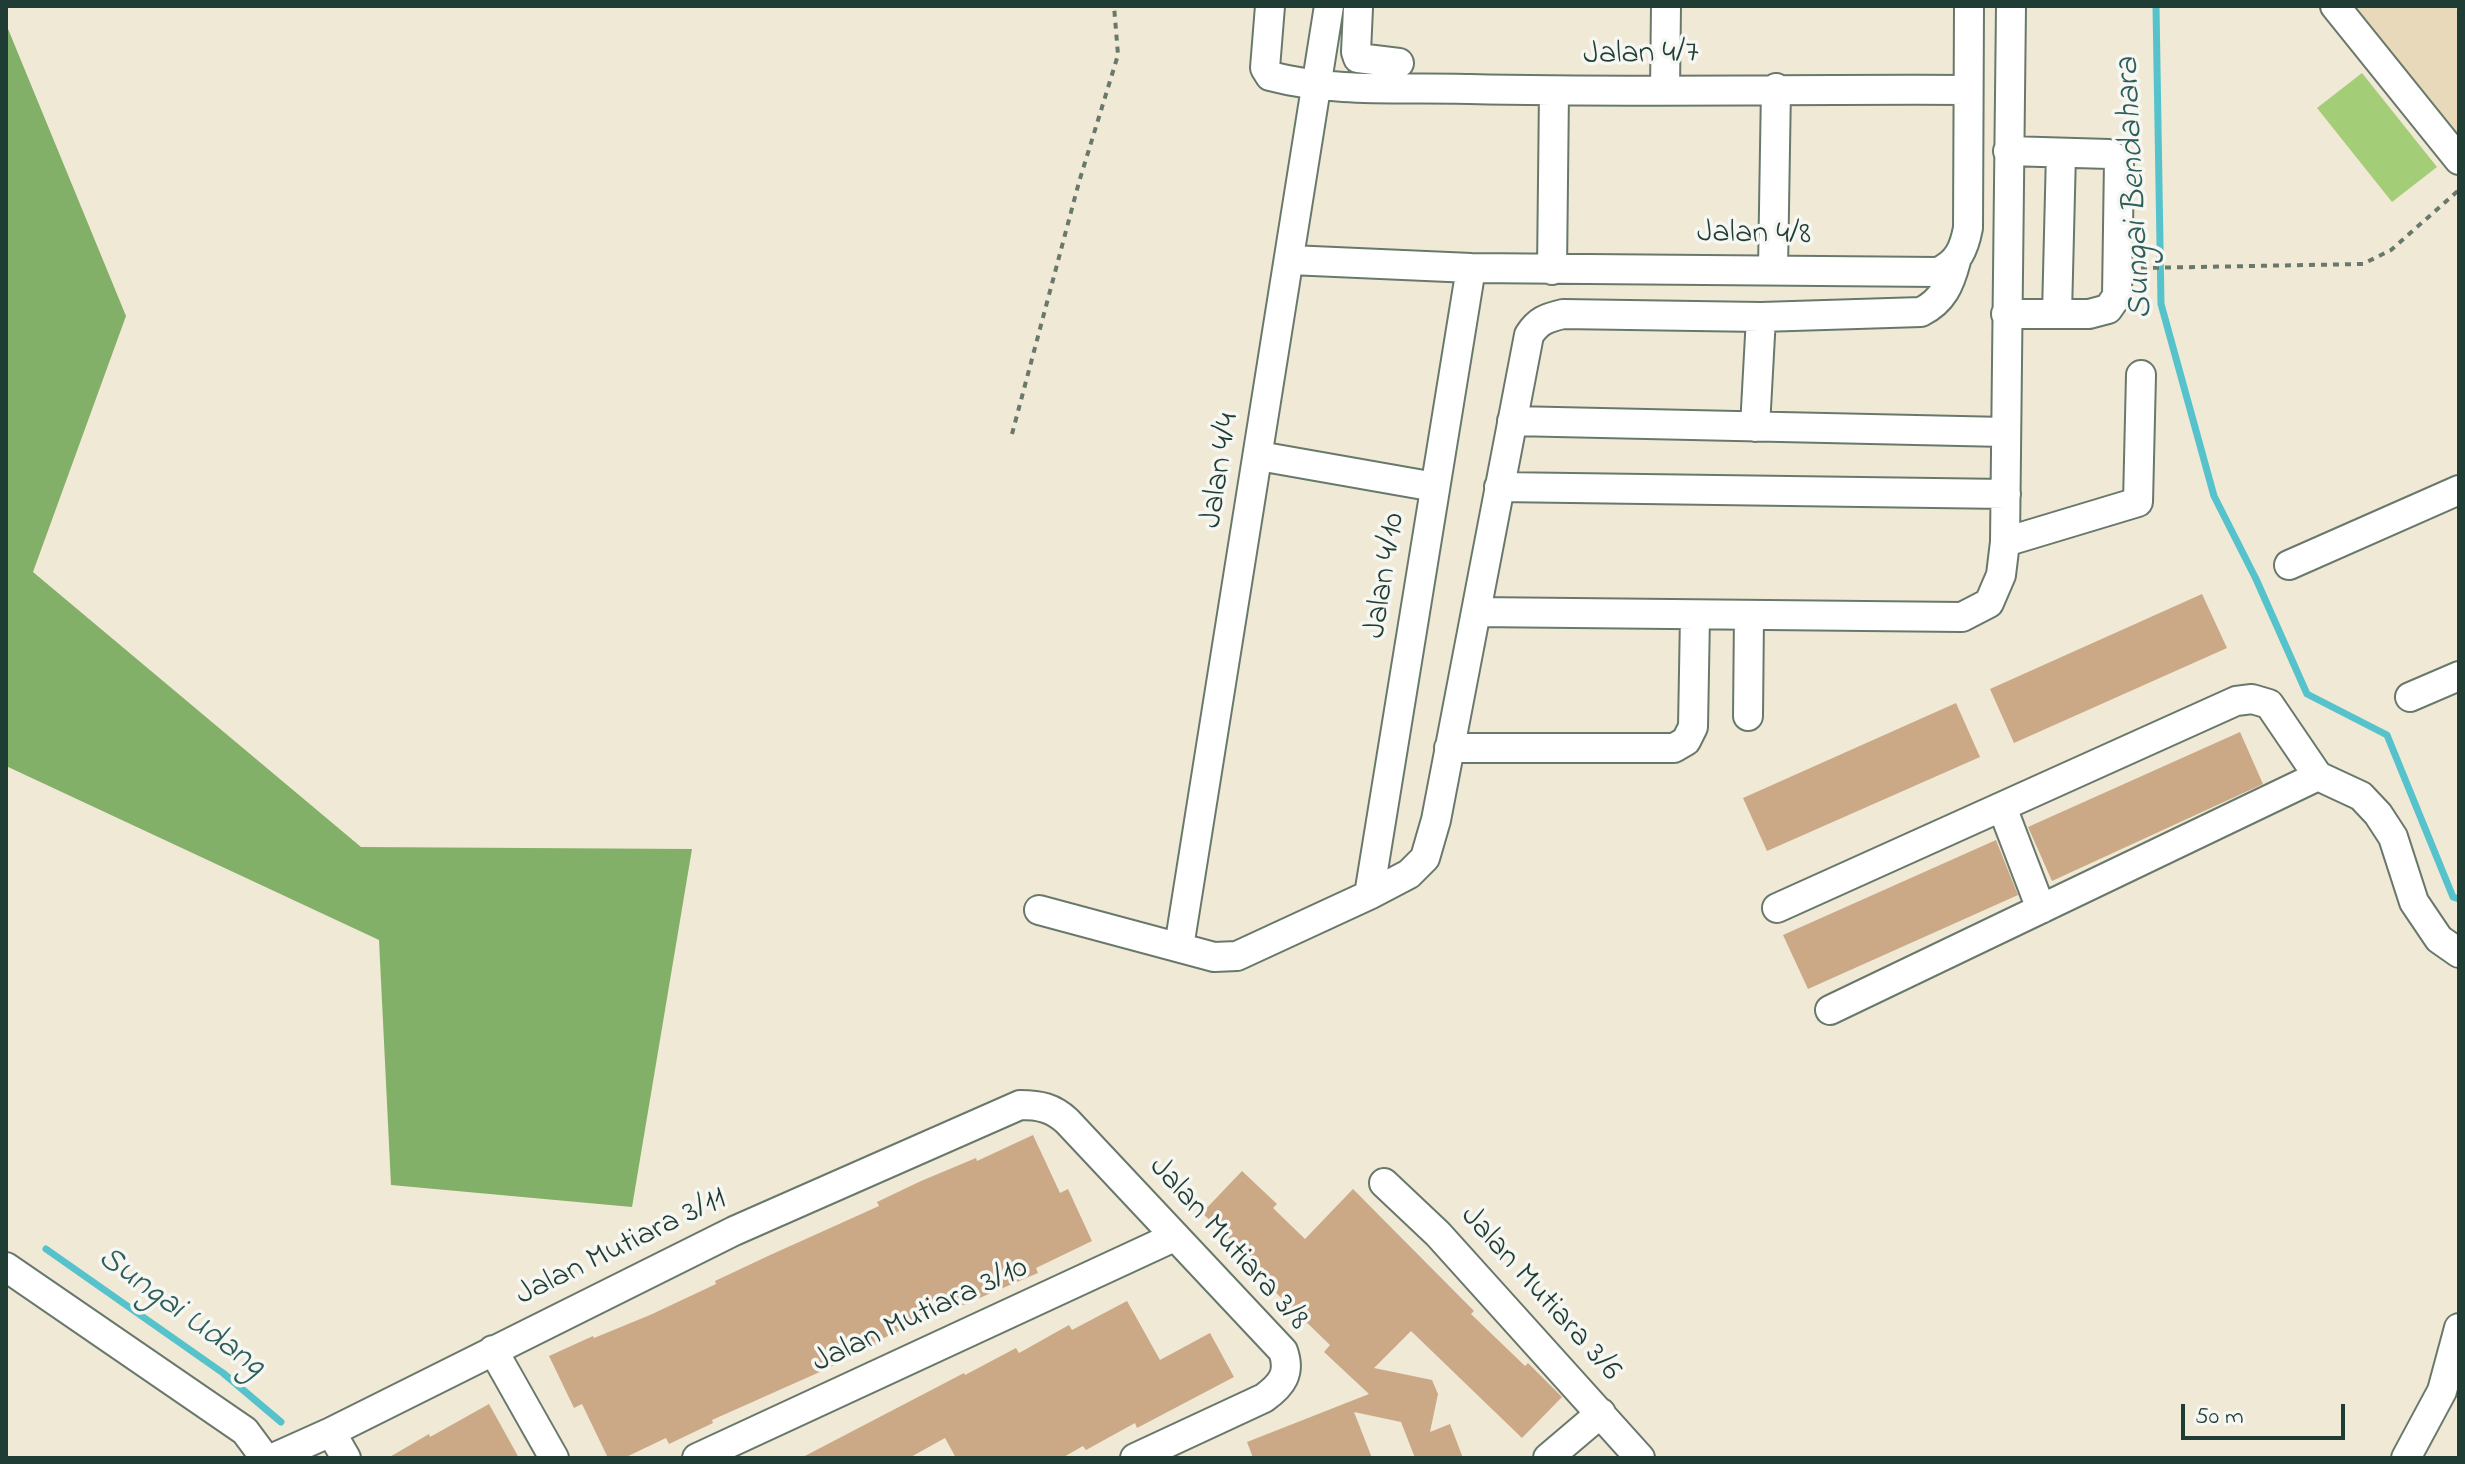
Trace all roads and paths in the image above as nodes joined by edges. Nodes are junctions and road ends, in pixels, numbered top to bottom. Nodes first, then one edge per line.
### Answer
1 (1114, 6) edge
2 (1270, 6) edge
3 (1329, 6) edge
4 (1666, 6) edge
5 (1969, 6) edge
6 (2011, 6) edge
7 (1358, 8) dead end
8 (2345, 10) edge
9 (1384, 70) junction
10 (1316, 85) junction
11 (1776, 88) junction
12 (1665, 90) junction
13 (1968, 90) junction
14 (1554, 91) junction
15 (2008, 151) junction
16 (2061, 153) junction
17 (2459, 160) edge
18 (2459, 190) edge
19 (1290, 260) junction
20 (1956, 261) junction
21 (1471, 268) junction
22 (2132, 268) dead end
23 (1773, 269) junction
24 (1552, 270) junction
25 (2006, 314) junction
26 (2057, 314) junction
27 (1761, 317) junction
28 (2141, 375) dead end
29 (1512, 421) junction
30 (1755, 427) junction
31 (2005, 432) junction
32 (1012, 434) dead end
33 (1259, 456) junction
34 (1435, 487) junction
35 (1499, 487) junction
36 (2459, 490) edge
37 (2006, 494) junction
38 (2005, 542) junction
39 (2289, 565) dead end
40 (1476, 612) junction
41 (1749, 615) junction
42 (1695, 616) junction
43 (2459, 676) edge
44 (2410, 697) dead end
45 (1748, 716) dead end
46 (1449, 748) junction
47 (2318, 776) junction
48 (2002, 807) junction
49 (1369, 895) junction
50 (1777, 908) dead end
51 (2041, 909) junction
52 (1039, 910) dead end
53 (1179, 947) junction
54 (2459, 953) edge
55 (1830, 1010) dead end
56 (1006, 1109) joint
57 (1384, 1183) dead end
58 (1174, 1237) junction
59 (6, 1267) edge
60 (2459, 1328) edge
61 (493, 1350) junction
62 (1601, 1413) junction
63 (331, 1432) junction
64 (1180, 1448) edge
65 (265, 1458) edge
66 (273, 1458) edge
67 (346, 1458) edge
68 (554, 1458) edge
69 (697, 1458) edge
70 (1135, 1458) edge
71 (1548, 1458) edge
72 (1640, 1458) edge
73 (2406, 1458) edge

1 - 32 path
2 - 10 street, Jalan 4/7
3 - 10 street, Jalan 4/4
4 - 12 street
5 - 13 street
6 - 15 street
7 - 9 street
8 - 17 street
9 - 10 street, Jalan 4/7
9 - 14 street, Jalan 4/7
10 - 19 street, Jalan 4/4
11 - 12 street, Jalan 4/7
11 - 13 street, Jalan 4/7
11 - 23 street
12 - 14 street, Jalan 4/7
13 - 20 street
14 - 24 street
15 - 16 street
15 - 25 street
16 - 26 street
16 - 26 street
18 - 22 path
19 - 21 street, Jalan 4/8
19 - 33 street, Jalan 4/4
20 - 23 street, Jalan 4/8
20 - 27 street
21 - 24 street, Jalan 4/8
21 - 34 street, Jalan 4/10
23 - 24 street, Jalan 4/8
25 - 26 street
25 - 31 street
27 - 29 street
27 - 30 street
28 - 38 street
29 - 30 street
29 - 35 street
30 - 31 street
31 - 37 street
33 - 34 street
33 - 53 street, Jalan 4/4
34 - 49 street, Jalan 4/10
35 - 37 street
35 - 40 street
36 - 39 street
37 - 38 street
38 - 41 street
40 - 42 street
40 - 46 street
41 - 42 street
41 - 45 street
42 - 46 street
43 - 44 street
46 - 49 street
47 - 48 street
47 - 51 street
47 - 54 street
48 - 50 street
48 - 51 street
49 - 53 street
51 - 55 street
52 - 53 street
56 - 58 street, Jalan Mutiara 3/8
56 - 61 street, Jalan Mutiara 3/11
57 - 62 street, Jalan Mutiara 3/6
58 - 64 street, Jalan Mutiara 3/8
58 - 69 street, Jalan Mutiara 3/10
59 - 65 street
60 - 73 street
61 - 63 street, Jalan Mutiara 3/11
61 - 68 street
62 - 71 street
62 - 72 street, Jalan Mutiara 3/6
63 - 66 street, Jalan Mutiara 3/11
63 - 67 street
64 - 70 street, Jalan Mutiara 3/8

